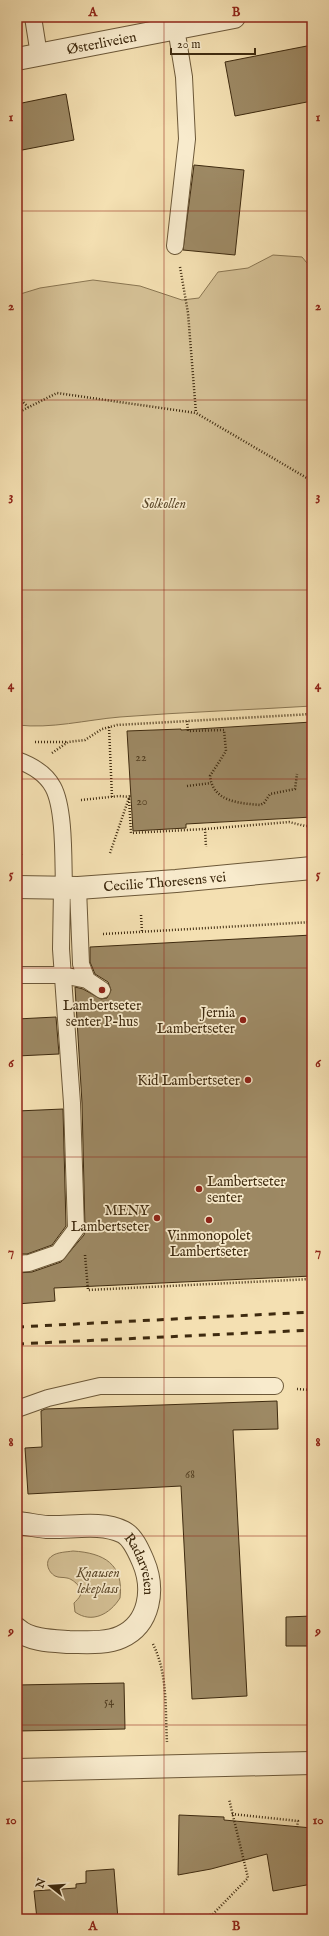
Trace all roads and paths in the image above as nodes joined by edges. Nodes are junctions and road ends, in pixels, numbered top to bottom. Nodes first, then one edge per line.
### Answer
1 (33, 17) edge
2 (234, 17) edge
3 (176, 28) junction
4 (39, 55) junction
5 (17, 59) edge
6 (175, 246) dead end
7 (184, 283) dead end
8 (17, 396) edge
9 (28, 407) junction
10 (17, 413) edge
11 (196, 413) junction
12 (312, 481) edge
13 (312, 714) edge
14 (188, 721) junction
15 (109, 727) junction
16 (31, 742) dead end
17 (68, 742) junction
18 (17, 760) edge
19 (33, 768) junction
20 (297, 774) dead end
21 (211, 783) junction
22 (187, 786) dead end
23 (112, 797) junction
24 (130, 797) junction
25 (58, 802) junction
26 (312, 826) edge
27 (205, 829) junction
28 (17, 843) edge
29 (206, 847) dead end
30 (110, 853) dead end
31 (22, 857) dead end
32 (312, 868) edge
33 (17, 888) edge
34 (68, 888) junction
35 (141, 915) dead end
36 (312, 922) edge
37 (142, 932) junction
38 (80, 935) junction
39 (17, 975) edge
40 (62, 975) junction
41 (87, 980) junction
42 (102, 990) dead end
43 (76, 1229) junction
44 (17, 1264) edge
45 (312, 1279) edge
46 (275, 1386) dead end
47 (17, 1409) edge
48 (17, 1523) edge
49 (17, 1629) edge
50 (152, 1641) dead end
51 (167, 1748) dead end
52 (312, 1763) edge
53 (17, 1770) edge
54 (229, 1799) dead end
55 (232, 1814) junction
56 (297, 1827) dead end
57 (207, 1917) edge
58 (195, 1919) edge

1 - 4 lane
2 - 3 street, Østerliveien
3 - 4 street, Østerliveien
3 - 6 lane
4 - 5 street, Østerliveien
7 - 11 path
8 - 9 path
9 - 10 path
9 - 11 path
11 - 12 path
13 - 14 path
14 - 15 path
14 - 21 path
15 - 17 path
15 - 23 path
16 - 17 path
17 - 19 path
18 - 19 lane
19 - 25 lane
20 - 21 path
21 - 22 path
23 - 24 path
23 - 25 path
24 - 27 path
24 - 30 path
25 - 34 lane
26 - 27 path
27 - 29 path
28 - 31 path
32 - 34 street, Cecilie Thoresens vei
33 - 34 street, Cecilie Thoresens vei
34 - 38 lane
34 - 40 lane
35 - 37 path
36 - 37 path
37 - 38 path
38 - 41 lane
39 - 40 lane
40 - 41 lane
40 - 43 lane
41 - 42 lane
43 - 44 lane
43 - 45 path
46 - 47 lane
48 - 49 street, Radarveien
50 - 51 path
52 - 53 street
54 - 55 path
55 - 56 path
55 - 57 path
57 - 58 path

